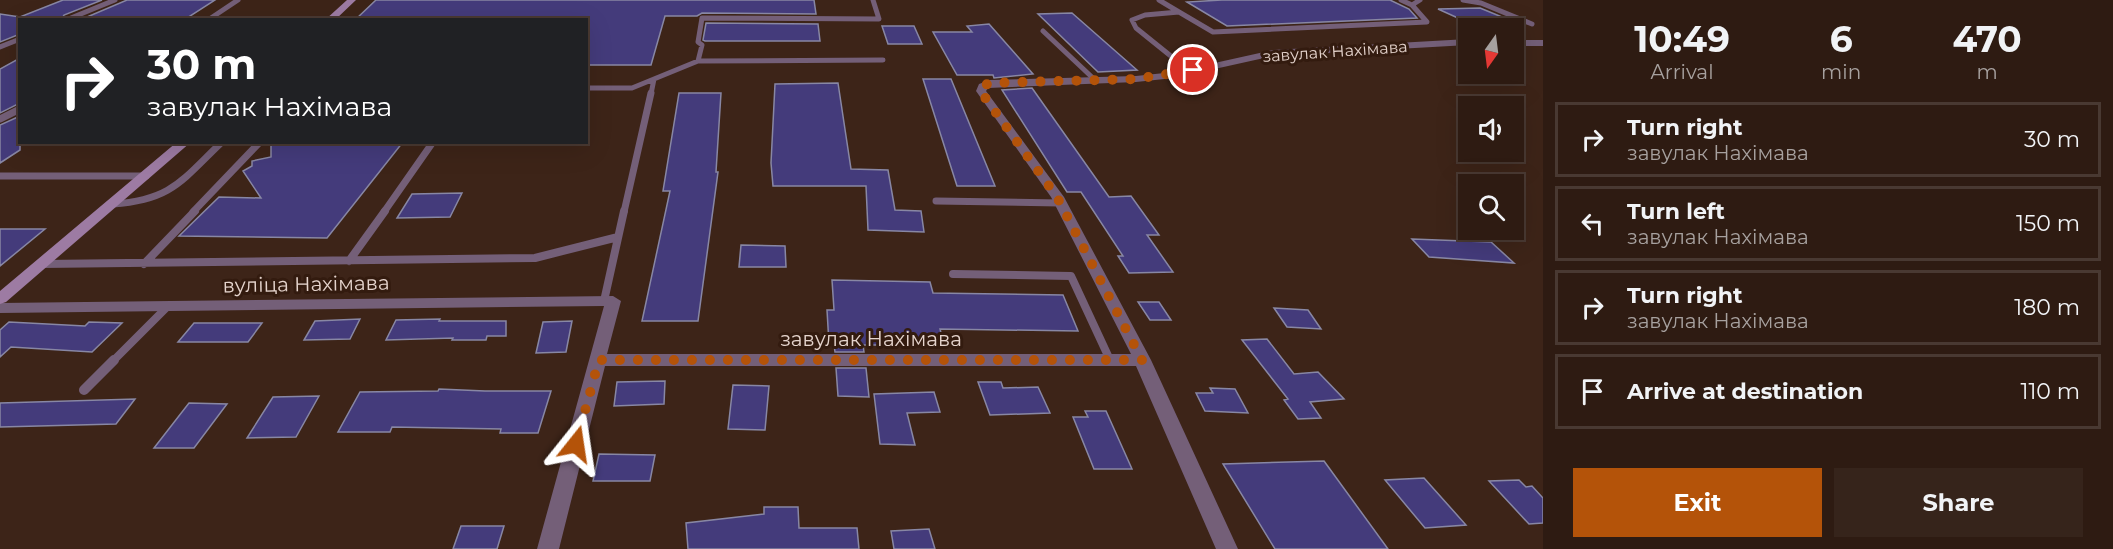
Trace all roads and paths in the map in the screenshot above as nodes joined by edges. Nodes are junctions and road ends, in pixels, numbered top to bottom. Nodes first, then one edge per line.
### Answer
1 (115, 0) edge
2 (238, 0) edge
3 (352, 0) edge
4 (873, 0) edge
5 (1160, 0) edge
6 (1401, 0) edge
7 (1420, 0) edge
8 (1463, 0) edge
9 (1412, 4) junction
10 (1179, 12) junction
11 (71, 18) edge
12 (211, 18) edge
13 (331, 18) edge
14 (1532, 24) dead end
15 (1044, 31) dead end
16 (18, 40) edge
17 (1458, 43) edge
18 (1524, 43) edge
19 (1543, 43) edge
20 (0, 47) edge
21 (883, 60) dead end
22 (698, 62) junction
23 (1174, 75) junction
24 (654, 80) junction
25 (1095, 80) junction
26 (588, 88) edge
27 (18, 110) edge
28 (0, 119) edge
29 (183, 144) edge
30 (220, 144) edge
31 (258, 144) edge
32 (432, 144) edge
33 (0, 176) edge
34 (146, 176) junction
35 (936, 201) dead end
36 (1060, 203) junction
37 (113, 204) junction
38 (618, 237) junction
39 (349, 261) junction
40 (42, 264) junction
41 (144, 264) junction
42 (953, 274) dead end
43 (0, 299) edge
44 (608, 301) junction
45 (168, 306) junction
46 (0, 308) edge
47 (599, 360) junction
48 (1110, 360) junction
49 (1142, 360) junction
50 (84, 390) dead end
51 (548, 549) edge
52 (1227, 549) edge

1 - 11 lane
2 - 12 lane
3 - 13 street
4 - 22 lane
5 - 10 lane
6 - 9 lane
7 - 9 lane
8 - 14 lane
9 - 10 lane
10 - 23 lane
15 - 25 lane
16 - 20 lane
17 - 23 street, завулак Нахімава
18 - 19 street
21 - 22 lane
22 - 24 lane
23 - 25 street, завулак Нахімава
24 - 26 lane
24 - 38 lane
25 - 36 street, завулак Нахімава
27 - 28 lane
29 - 34 street
30 - 37 lane
31 - 41 lane
32 - 39 lane
33 - 34 lane
34 - 37 street
35 - 36 lane
36 - 49 street, завулак Нахімава
37 - 40 street
38 - 39 lane
38 - 44 lane
39 - 41 lane
40 - 41 lane
40 - 43 street
42 - 48 lane
44 - 45 street, вуліца Нахімава
44 - 47 street
45 - 46 street, вуліца Нахімава
45 - 50 lane
47 - 48 street, завулак Нахімава
47 - 51 street
48 - 49 street, завулак Нахімава
49 - 52 street, завулак Нахімава

